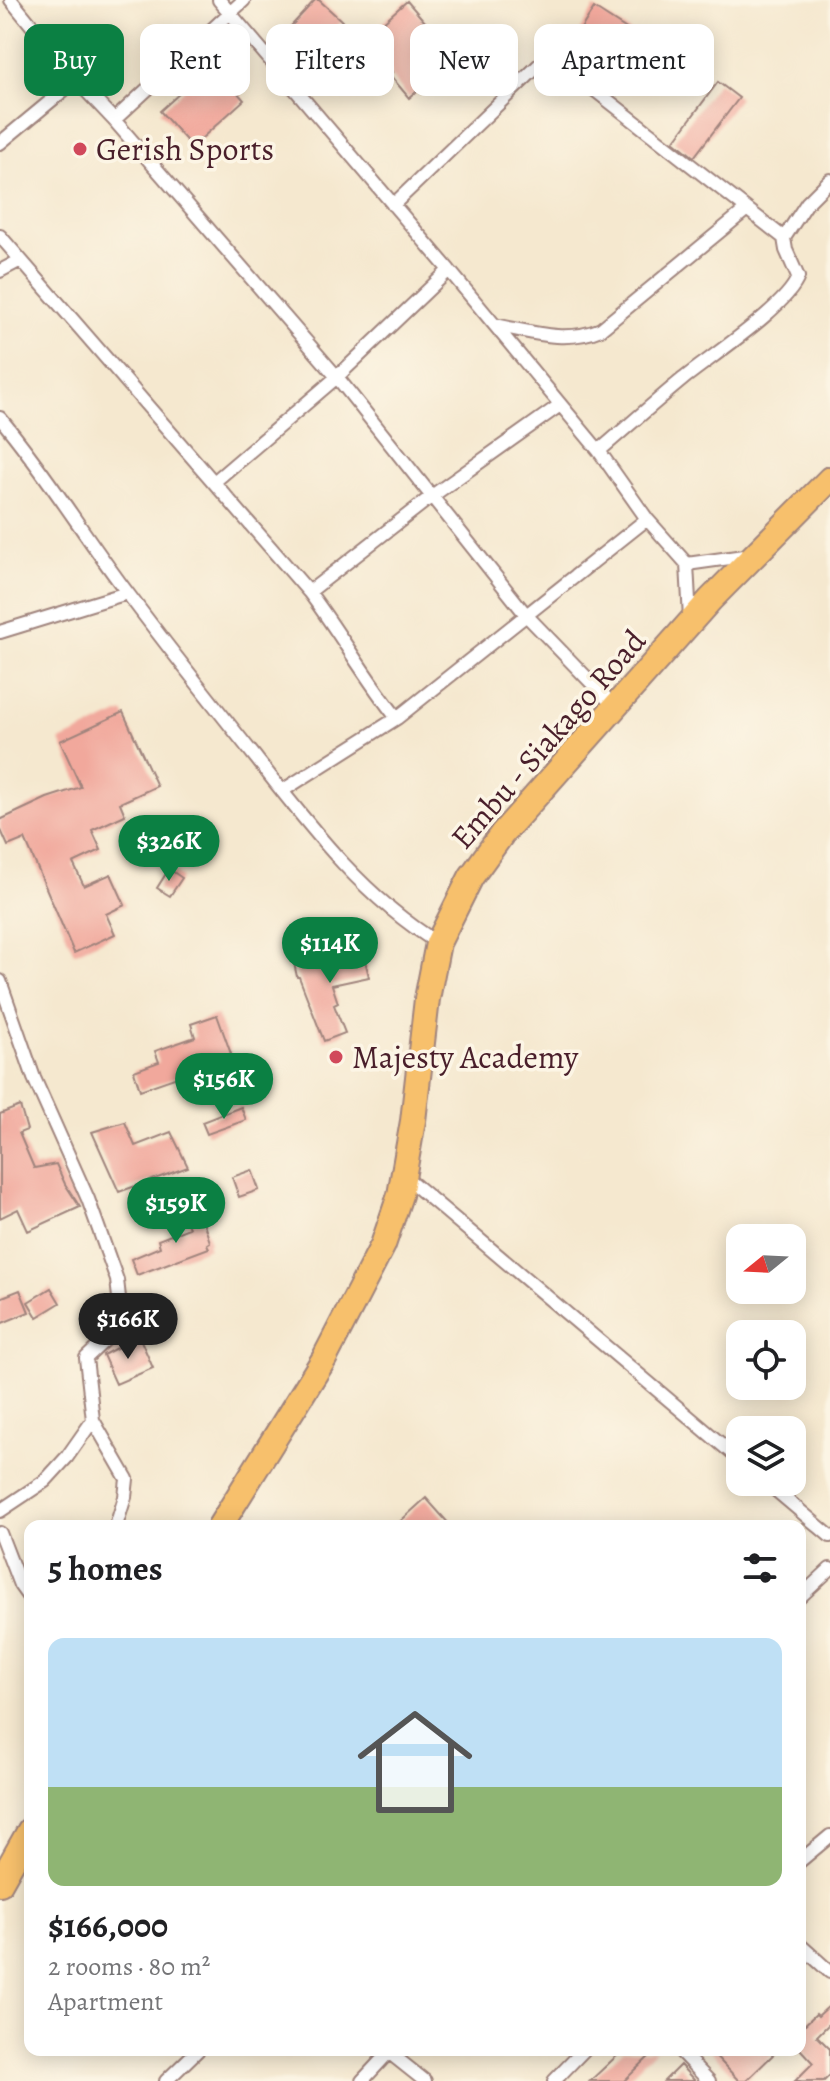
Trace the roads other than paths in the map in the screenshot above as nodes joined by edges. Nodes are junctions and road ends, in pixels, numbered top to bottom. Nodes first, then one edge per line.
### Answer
1 (11, 0) edge
2 (219, 0) edge
3 (244, 0) edge
4 (230, 12) junction
5 (30, 24) edge
6 (57, 96) edge
7 (91, 96) edge
8 (114, 120) junction
9 (0, 143) edge
10 (830, 180) edge
11 (393, 205) junction
12 (747, 209) junction
13 (0, 236) edge
14 (784, 238) junction
15 (19, 261) junction
16 (449, 270) junction
17 (0, 271) edge
18 (495, 325) junction
19 (337, 377) junction
20 (560, 405) junction
21 (0, 418) edge
22 (599, 451) junction
23 (830, 479) edge
24 (214, 482) junction
25 (432, 496) junction
26 (647, 519) junction
27 (753, 554) junction
28 (687, 564) junction
29 (309, 592) junction
30 (127, 593) junction
31 (527, 616) junction
32 (690, 623) junction
33 (0, 632) edge
34 (615, 707) junction
35 (397, 718) junction
36 (282, 791) junction
37 (438, 943) junction
38 (0, 981) edge
39 (403, 1175) junction
40 (93, 1420) junction
41 (726, 1448) edge
42 (783, 1496) edge
43 (0, 1511) edge
44 (118, 1520) edge
45 (224, 1520) edge
46 (0, 1533) edge
47 (830, 1536) edge
48 (830, 1569) edge
49 (24, 1591) edge
50 (806, 1591) edge
51 (830, 1836) edge
52 (24, 1841) edge
53 (806, 1856) edge
54 (0, 1883) edge
55 (806, 1950) edge
56 (830, 1972) edge
57 (192, 2056) edge
58 (383, 2056) edge
59 (393, 2056) edge
60 (578, 2056) edge
61 (685, 2056) edge
62 (166, 2081) edge
63 (362, 2081) edge
64 (425, 2081) edge
65 (554, 2081) edge
66 (709, 2081) edge

1 - 5 street
2 - 4 street
3 - 4 street
4 - 8 street
4 - 11 street
6 - 9 street
7 - 8 street
8 - 19 street
10 - 14 street
11 - 12 street
11 - 16 street
12 - 14 street
12 - 18 street
13 - 15 street
14 - 22 street
15 - 17 street
15 - 24 street
16 - 18 street
16 - 19 street
18 - 20 street
19 - 24 street
19 - 25 street
20 - 22 street
20 - 25 street
21 - 30 street
22 - 26 street
23 - 27 highway, Embu - Siakago Road
24 - 29 street
25 - 29 street
25 - 31 street
26 - 28 street
26 - 31 street
27 - 28 street
27 - 32 highway, Embu - Siakago Road
28 - 32 street
29 - 35 street
30 - 33 street
30 - 36 street
31 - 34 street
31 - 35 street
32 - 34 highway, Embu - Siakago Road
34 - 37 highway, Embu - Siakago Road
35 - 36 street
36 - 37 street
37 - 39 highway, Embu - Siakago Road
38 - 40 street
39 - 41 street
39 - 45 highway, Embu - Siakago Road
40 - 43 street
40 - 44 street
42 - 47 street
46 - 49 street
48 - 50 street
51 - 53 street
52 - 54 highway
55 - 56 street
57 - 62 street
58 - 63 street
59 - 64 street
60 - 65 street
61 - 66 street

